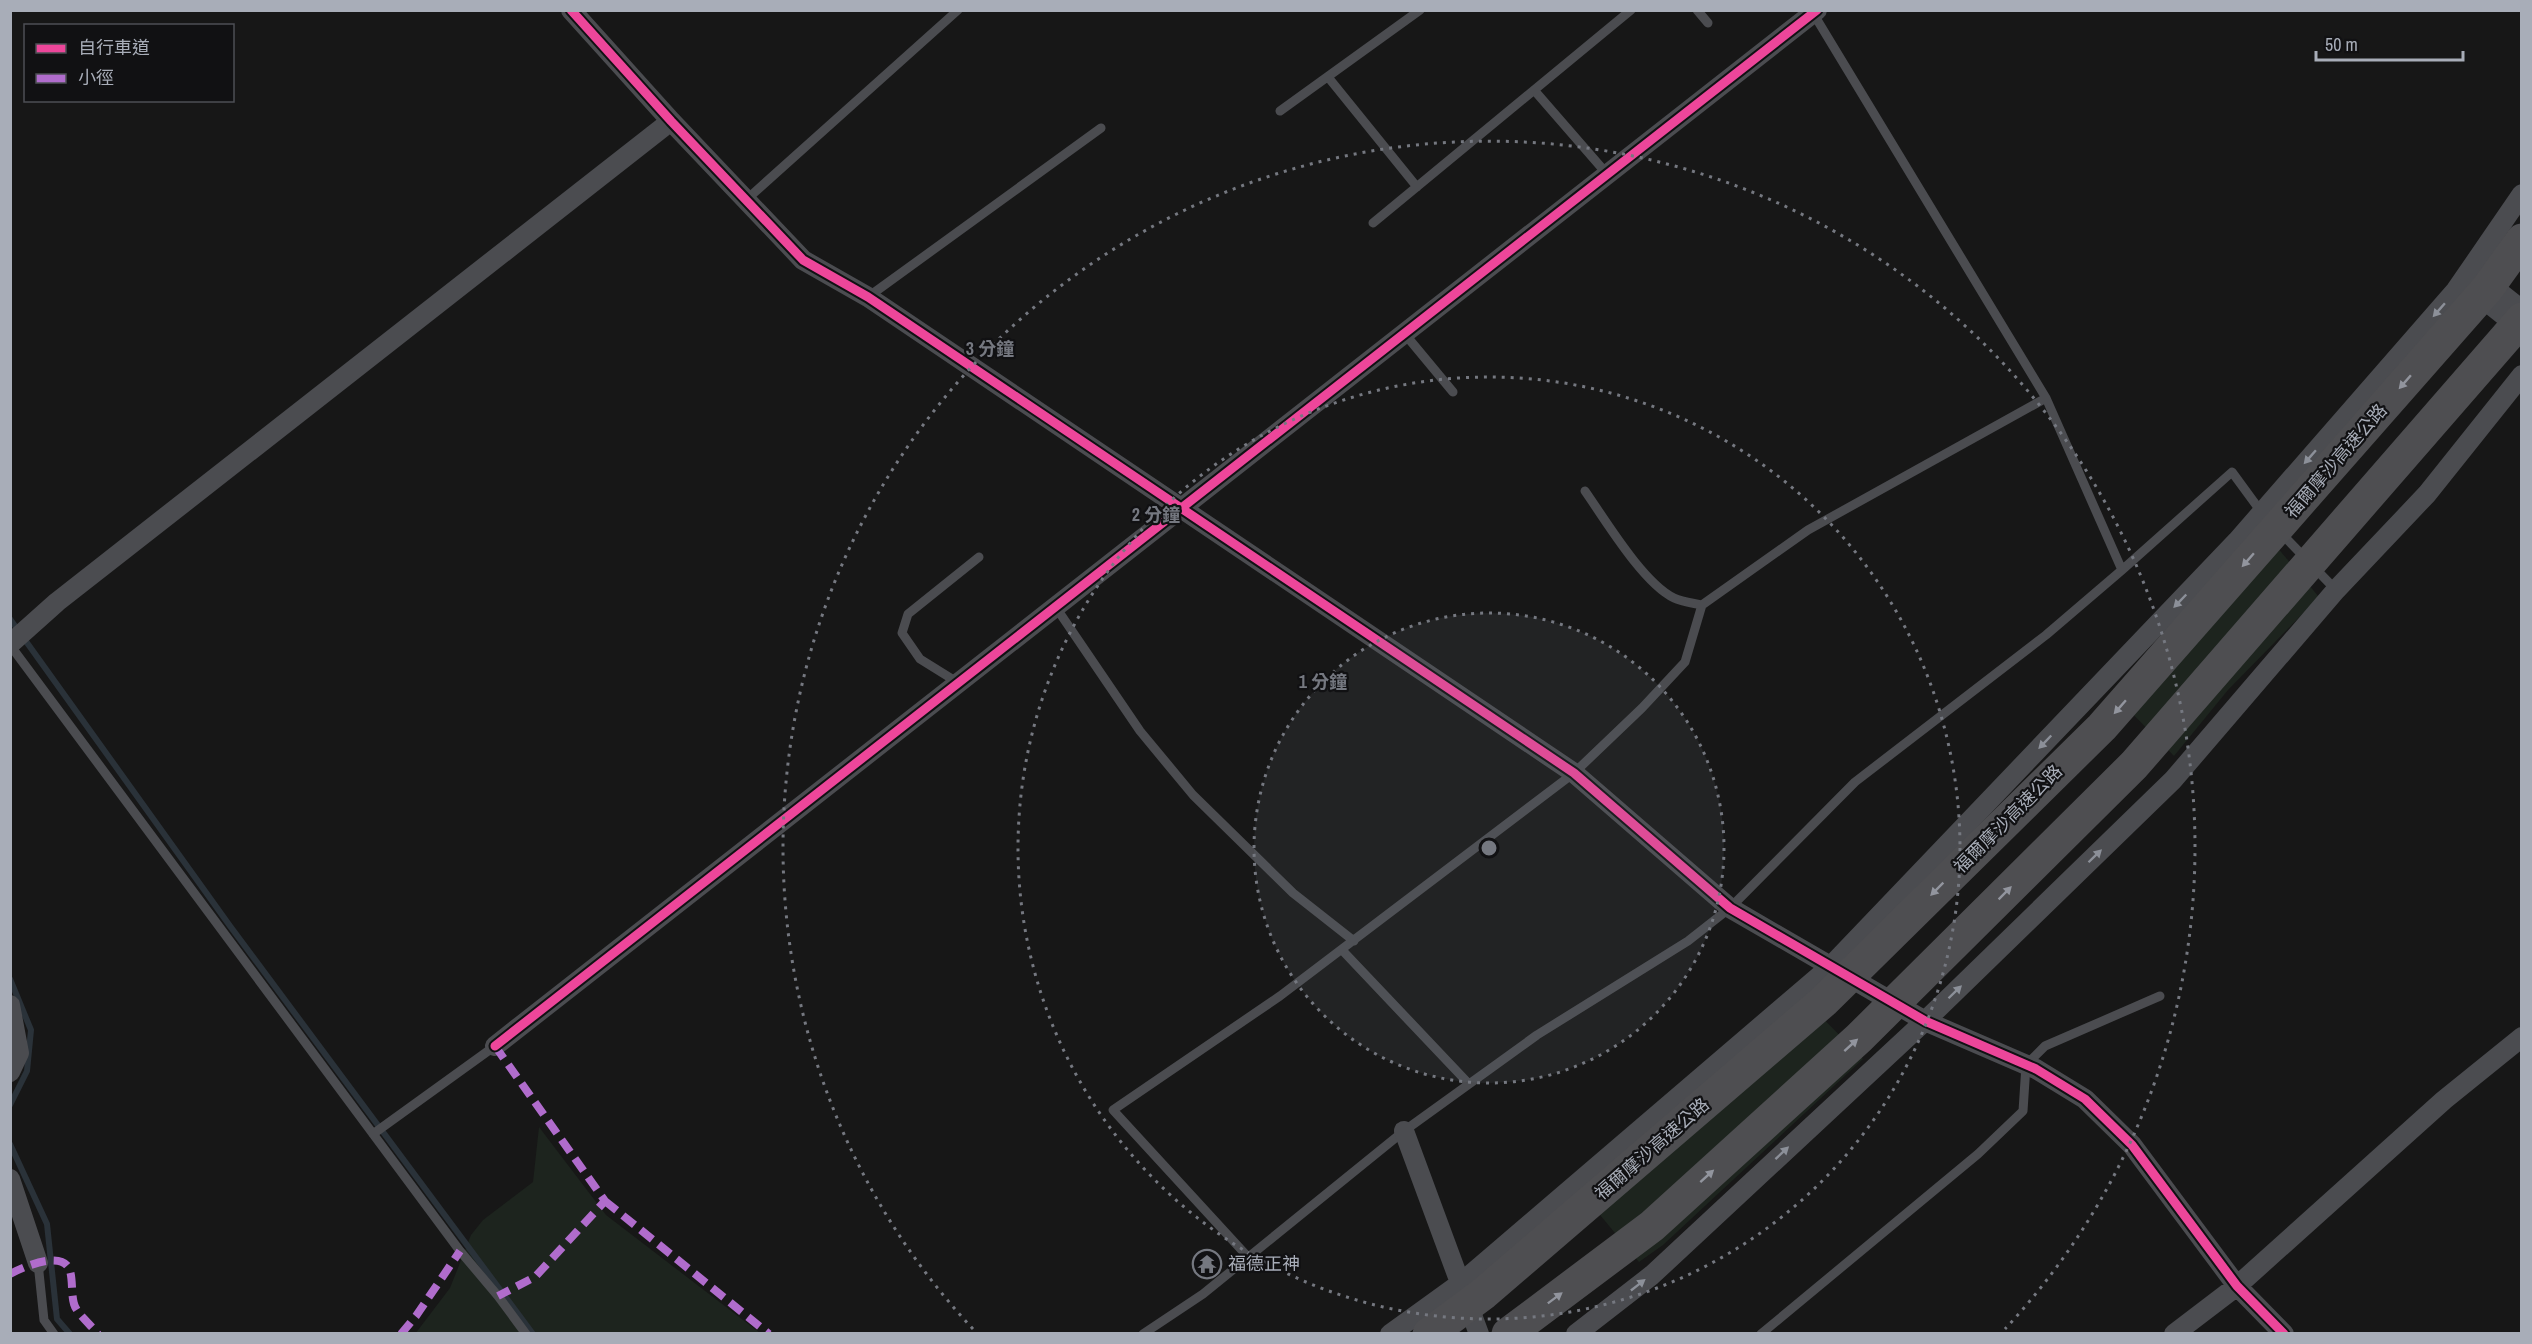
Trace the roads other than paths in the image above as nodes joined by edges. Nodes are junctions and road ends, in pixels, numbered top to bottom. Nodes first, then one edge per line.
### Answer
1 (571, 10) edge
2 (958, 10) edge
3 (1420, 10) edge
4 (1631, 10) edge
5 (1697, 10) edge
6 (1814, 12) edge
7 (1708, 23) dead end
8 (1328, 77) junction
9 (1534, 90) junction
10 (1280, 111) dead end
11 (671, 121) junction
12 (1101, 129) dead end
13 (1608, 174) junction
14 (1417, 187) junction
15 (2522, 194) edge
16 (746, 200) junction
17 (1373, 223) dead end
18 (2522, 240) edge
19 (2478, 258) junction
20 (2456, 290) junction
21 (868, 297) junction
22 (2522, 310) edge
23 (2522, 319) edge
24 (2522, 330) edge
25 (1404, 333) junction
26 (2522, 375) edge
27 (1453, 392) dead end
28 (2046, 398) junction
29 (1585, 491) dead end
30 (1182, 506) junction
31 (2262, 513) junction
32 (979, 557) dead end
33 (2122, 570) junction
34 (2336, 590) junction
35 (1702, 605) junction
36 (1055, 606) junction
37 (16, 639) edge
38 (957, 682) junction
39 (1574, 773) junction
40 (1730, 908) junction
41 (1354, 941) junction
42 (1342, 950) junction
43 (1831, 966) junction
44 (2160, 996) dead end
45 (10, 1005) edge
46 (1925, 1021) junction
47 (2522, 1037) edge
48 (495, 1046) joint
49 (2026, 1065) junction
50 (10, 1072) edge
51 (1469, 1084) junction
52 (1404, 1131) junction
53 (374, 1134) junction
54 (10, 1179) edge
55 (1248, 1257) junction
56 (38, 1263) joint
57 (1462, 1282) junction
58 (2237, 1286) junction
59 (54, 1334) edge
60 (526, 1334) edge
61 (1143, 1334) edge
62 (1390, 1334) edge
63 (1429, 1334) edge
64 (1479, 1334) edge
65 (1508, 1334) edge
66 (1575, 1334) edge
67 (1761, 1334) edge
68 (2174, 1334) edge
69 (2284, 1334) edge

1 - 11 street
2 - 16 lane
3 - 8 lane
4 - 9 lane
5 - 7 lane
6 - 13 street
6 - 28 lane
8 - 10 lane
8 - 14 lane
9 - 13 lane
9 - 14 lane
11 - 16 street
11 - 37 street
12 - 21 lane
13 - 25 street
14 - 17 lane
15 - 19 street
16 - 21 street
18 -> 63 highway, 福爾摩沙高速公路, bridge
19 - 20 street
19 - 22 street
20 - 24 street
20 -> 31 street
21 - 30 street
65 -> 23 highway, bridge
25 - 27 lane
25 - 30 street
26 - 34 street
28 - 33 lane
28 - 35 lane
29 - 35 lane
30 - 36 street
30 - 39 street
31 - 33 lane
31 - 34 lane
31 -> 43 street
32 - 38 lane
33 - 40 lane
46 -> 34 street
35 - 39 lane
36 - 38 street
36 - 41 lane
37 - 53 lane
38 - 48 street
39 - 40 street
39 - 41 lane
40 - 43 street
40 - 51 lane
41 - 42 lane
42 - 51 lane
42 - 55 lane
43 - 46 street
43 - 57 street
44 - 49 lane
45 - 50 street
46 - 49 street
66 -> 46 street
47 - 58 street
48 - 53 lane
49 - 58 street
49 - 67 lane
51 - 52 lane
52 - 55 lane
52 - 57 street
53 - 60 lane
54 - 56 street
55 - 61 lane
56 - 59 lane
57 - 62 street
57 - 64 street
58 - 68 street
58 - 69 street

